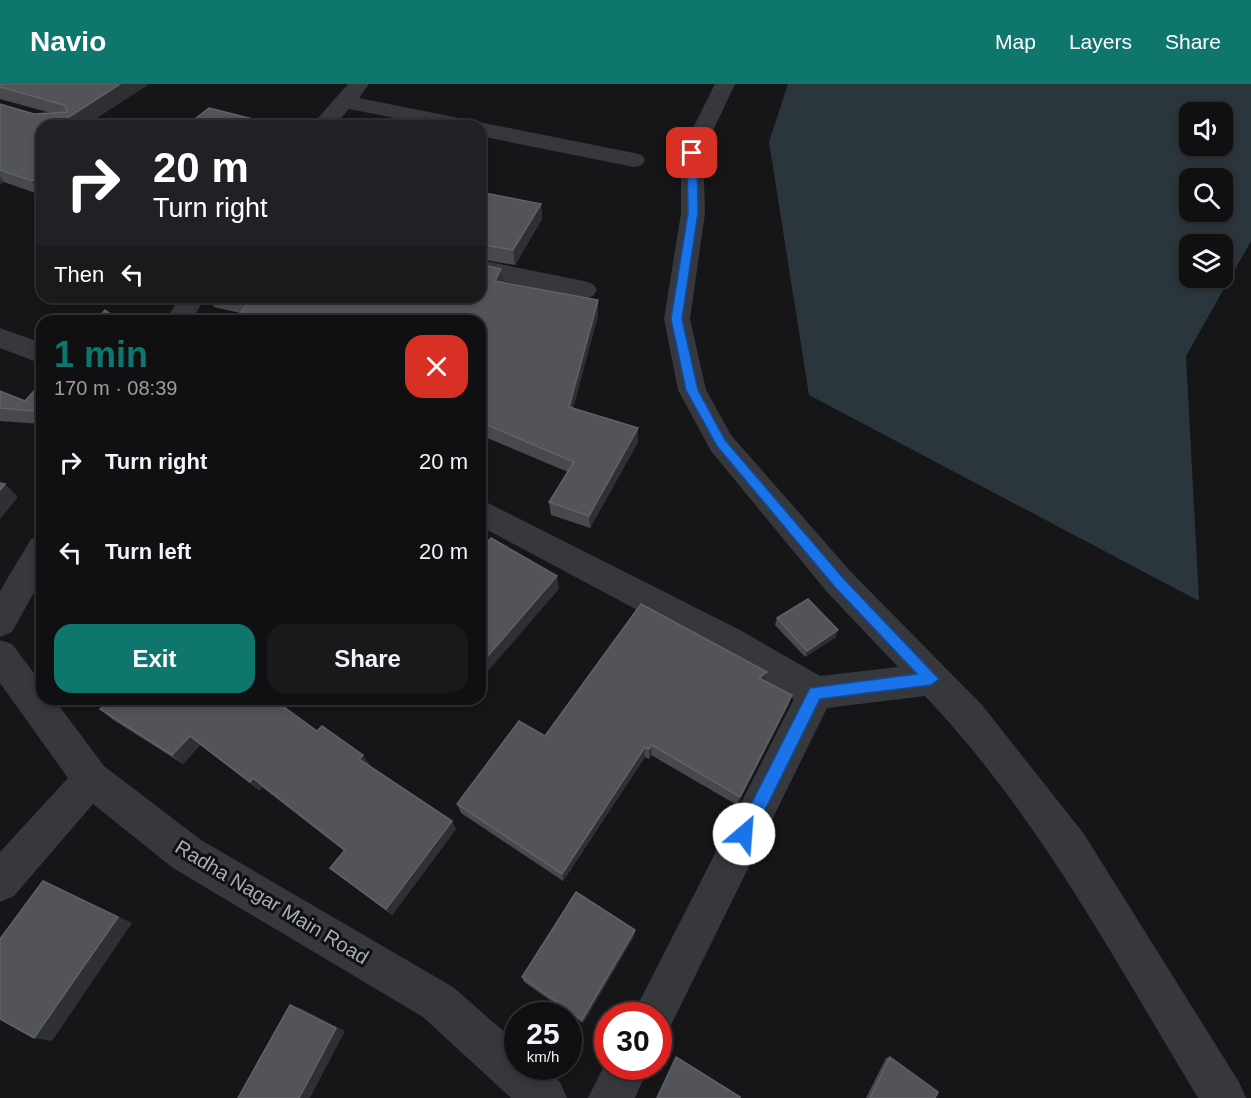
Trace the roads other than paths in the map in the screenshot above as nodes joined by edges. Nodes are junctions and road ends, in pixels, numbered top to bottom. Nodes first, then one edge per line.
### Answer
1 (360, 84) edge
2 (725, 84) edge
3 (344, 101) junction
4 (327, 120) edge
5 (437, 120) edge
6 (486, 130) edge
7 (634, 160) dead end
8 (486, 269) edge
9 (584, 290) dead end
10 (0, 337) edge
11 (36, 352) edge
12 (486, 514) edge
13 (36, 559) edge
14 (0, 622) edge
15 (0, 655) edge
16 (931, 679) junction
17 (816, 693) junction
18 (36, 704) edge
19 (37, 705) edge
20 (91, 779) junction
21 (0, 882) edge
22 (660, 1002) edge
23 (620, 1080) edge
24 (544, 1098) edge
25 (611, 1098) edge
26 (1223, 1098) edge

1 - 3 street
2 - 16 street
3 - 4 street
3 - 5 street
6 - 7 street
8 - 9 street
10 - 11 street
12 - 17 street
13 - 14 street
15 - 18 street, Radha Nagar Main Road
16 - 17 street
16 - 26 street
17 - 22 street
19 - 20 street, Radha Nagar Main Road
20 - 21 street
20 - 24 street, Radha Nagar Main Road
23 - 25 street

